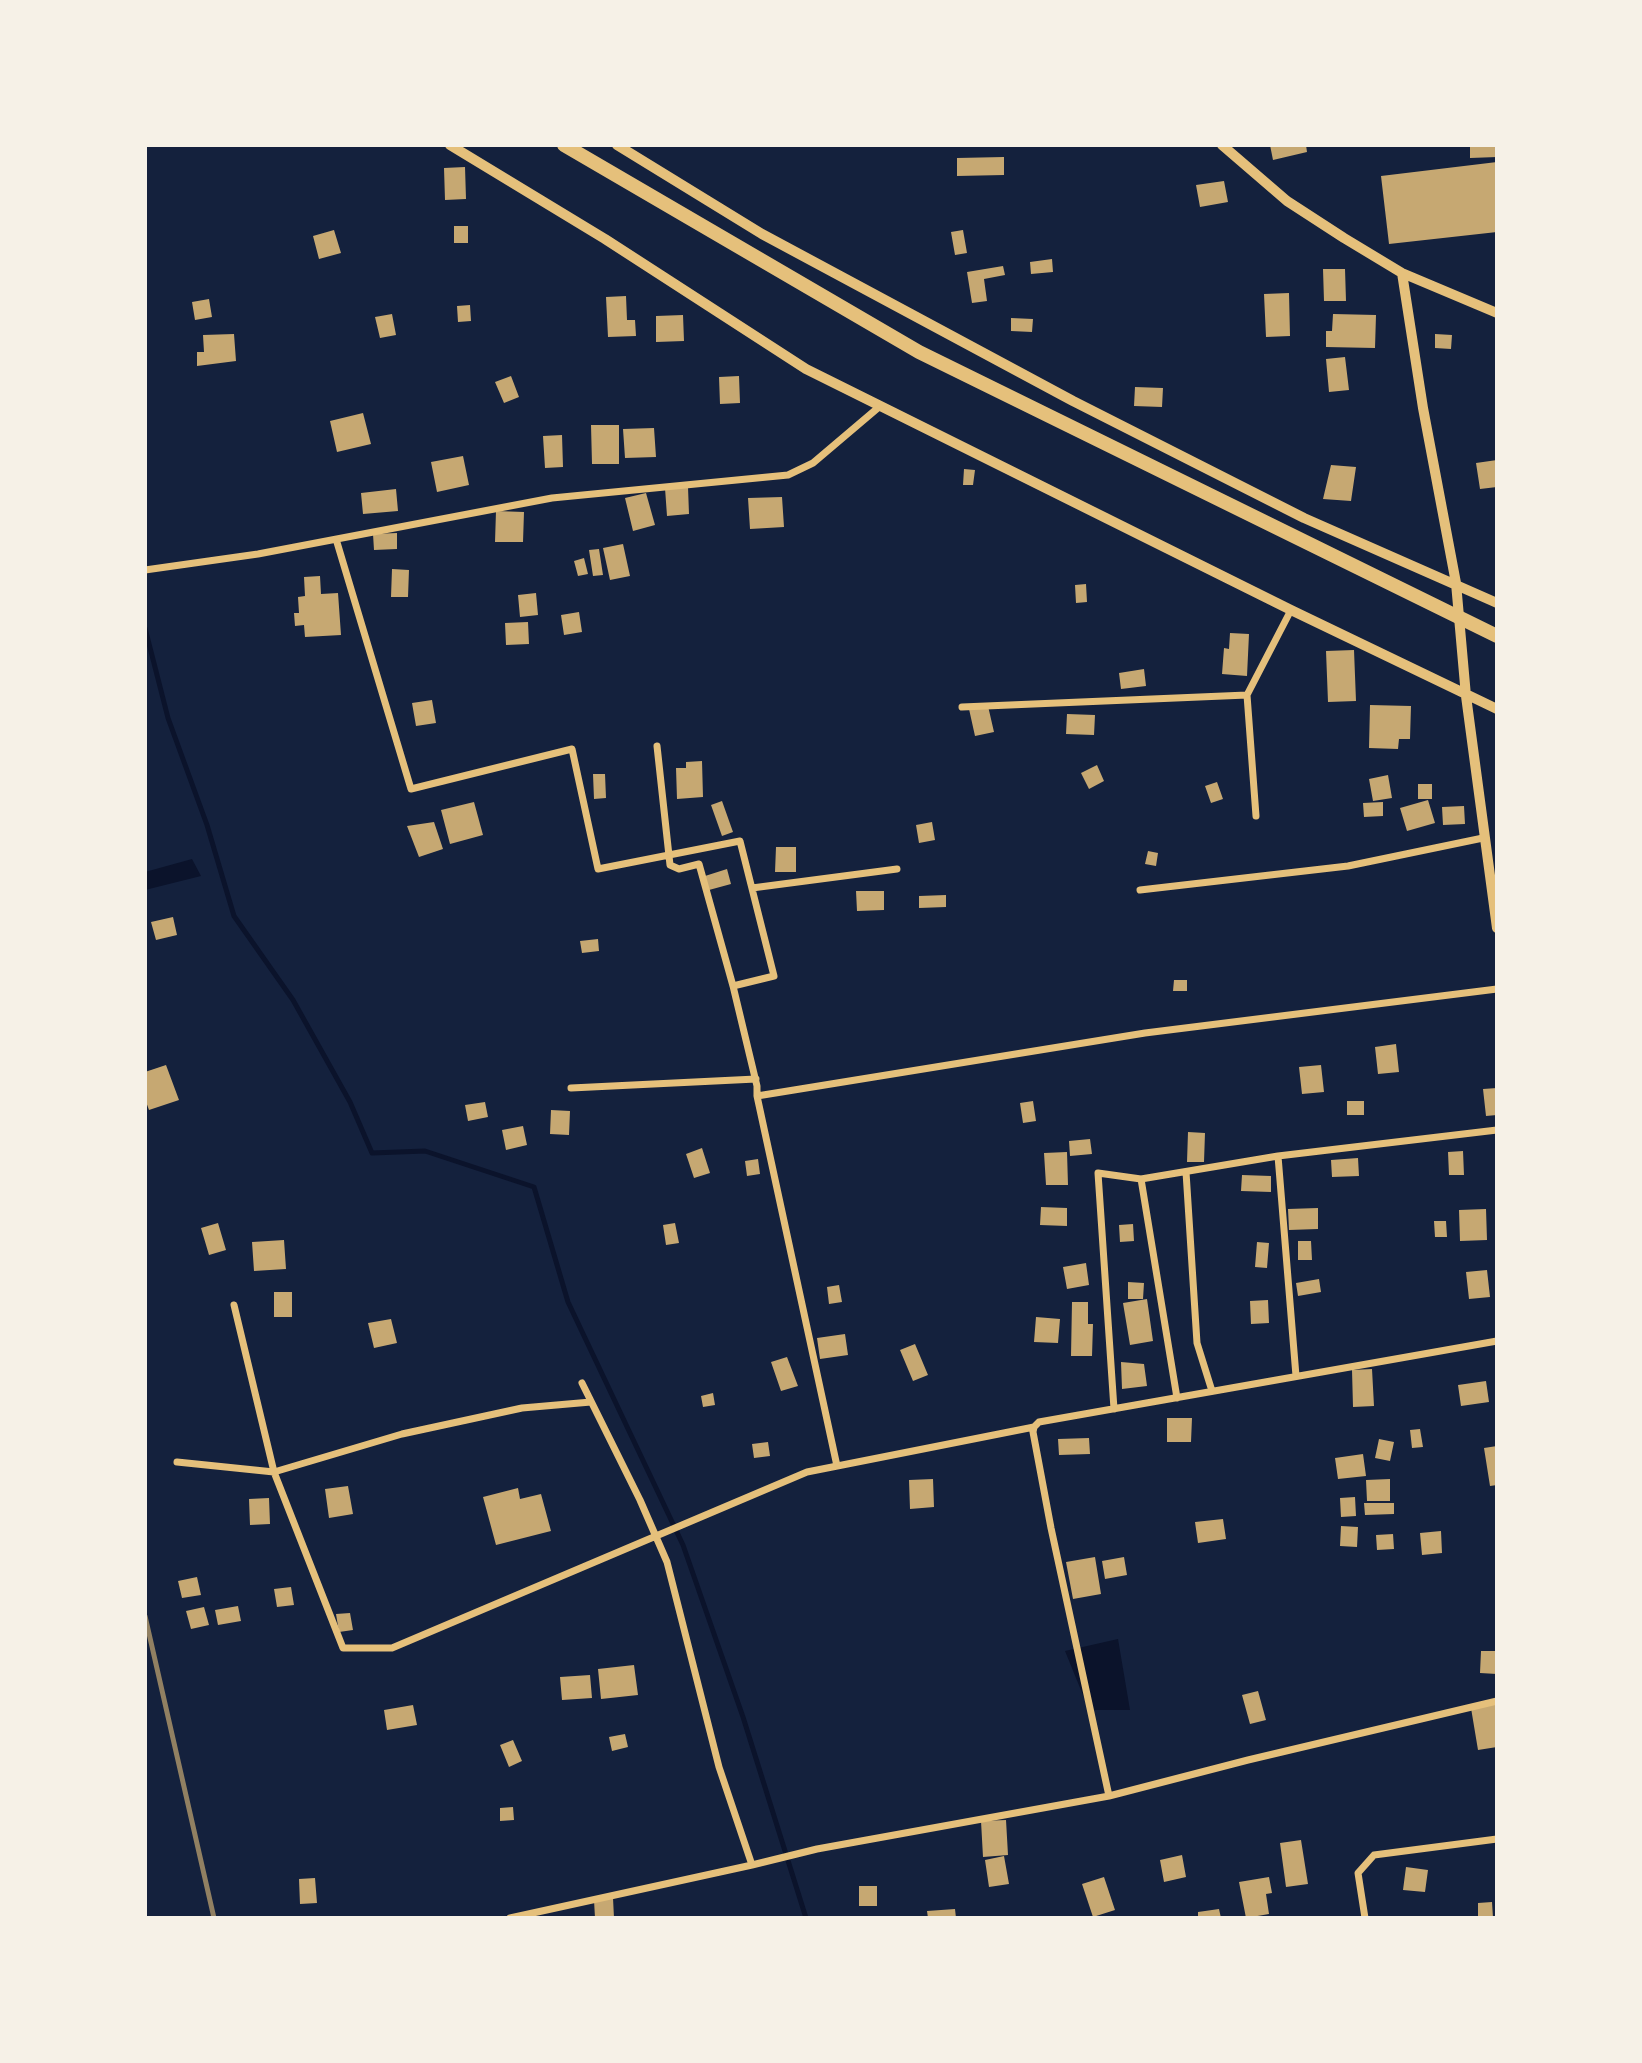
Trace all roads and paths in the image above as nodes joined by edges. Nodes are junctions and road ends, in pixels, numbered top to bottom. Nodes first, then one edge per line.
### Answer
1 (450, 145) edge
2 (564, 145) edge
3 (617, 145) edge
4 (1222, 145) edge
5 (1402, 273) junction
6 (1497, 313) edge
7 (879, 407) junction
8 (336, 539) junction
9 (145, 570) edge
10 (1456, 583) junction
11 (1497, 603) edge
12 (1291, 610) junction
13 (1497, 636) edge
14 (1247, 695) junction
15 (1466, 696) junction
16 (962, 707) dead end
17 (1497, 709) edge
18 (657, 746) dead end
19 (1256, 816) dead end
20 (1483, 838) junction
21 (668, 854) junction
22 (897, 870) dead end
23 (752, 888) junction
24 (1140, 890) dead end
25 (1497, 928) edge
26 (733, 986) junction
27 (1497, 989) edge
28 (755, 1079) junction
29 (570, 1088) dead end
30 (757, 1096) junction
31 (1497, 1130) edge
32 (1278, 1156) junction
33 (1186, 1172) junction
34 (1141, 1180) junction
35 (234, 1305) dead end
36 (1497, 1340) edge
37 (1296, 1376) junction
38 (582, 1383) dead end
39 (1212, 1391) junction
40 (1177, 1398) junction
41 (591, 1402) junction
42 (1114, 1409) junction
43 (1034, 1427) junction
44 (177, 1462) dead end
45 (837, 1466) junction
46 (274, 1472) junction
47 (656, 1537) junction
48 (1497, 1701) edge
49 (1109, 1796) junction
50 (1497, 1839) edge
51 (752, 1865) junction
52 (510, 1918) edge
53 (1365, 1918) edge

1 - 7 street
2 - 13 highway
3 - 10 street
4 - 5 street
5 - 6 street
5 - 10 street
7 - 8 street
7 - 12 street
8 - 9 street
8 - 21 street
10 - 11 street
10 - 15 street
12 - 14 street
12 - 15 street
14 - 16 street
14 - 19 street
15 - 17 street
15 - 20 street
18 - 21 street
20 - 24 street
20 - 25 street
21 - 23 street
21 - 26 street
22 - 23 street
23 - 26 street
26 - 28 street
27 - 30 street
28 - 29 street
28 - 30 street
30 - 45 street
31 - 32 street
32 - 33 street
32 - 37 street
33 - 34 street
33 - 39 street
34 - 40 street
34 - 42 street
35 - 46 street
36 - 37 street
37 - 39 street
38 - 41 street
39 - 40 street
40 - 42 street
41 - 46 street
41 - 47 street
42 - 43 street
43 - 45 street
43 - 49 street
44 - 46 street
45 - 47 street
46 - 47 street
47 - 51 street
48 - 49 street
49 - 51 street
50 - 53 street
51 - 52 street

